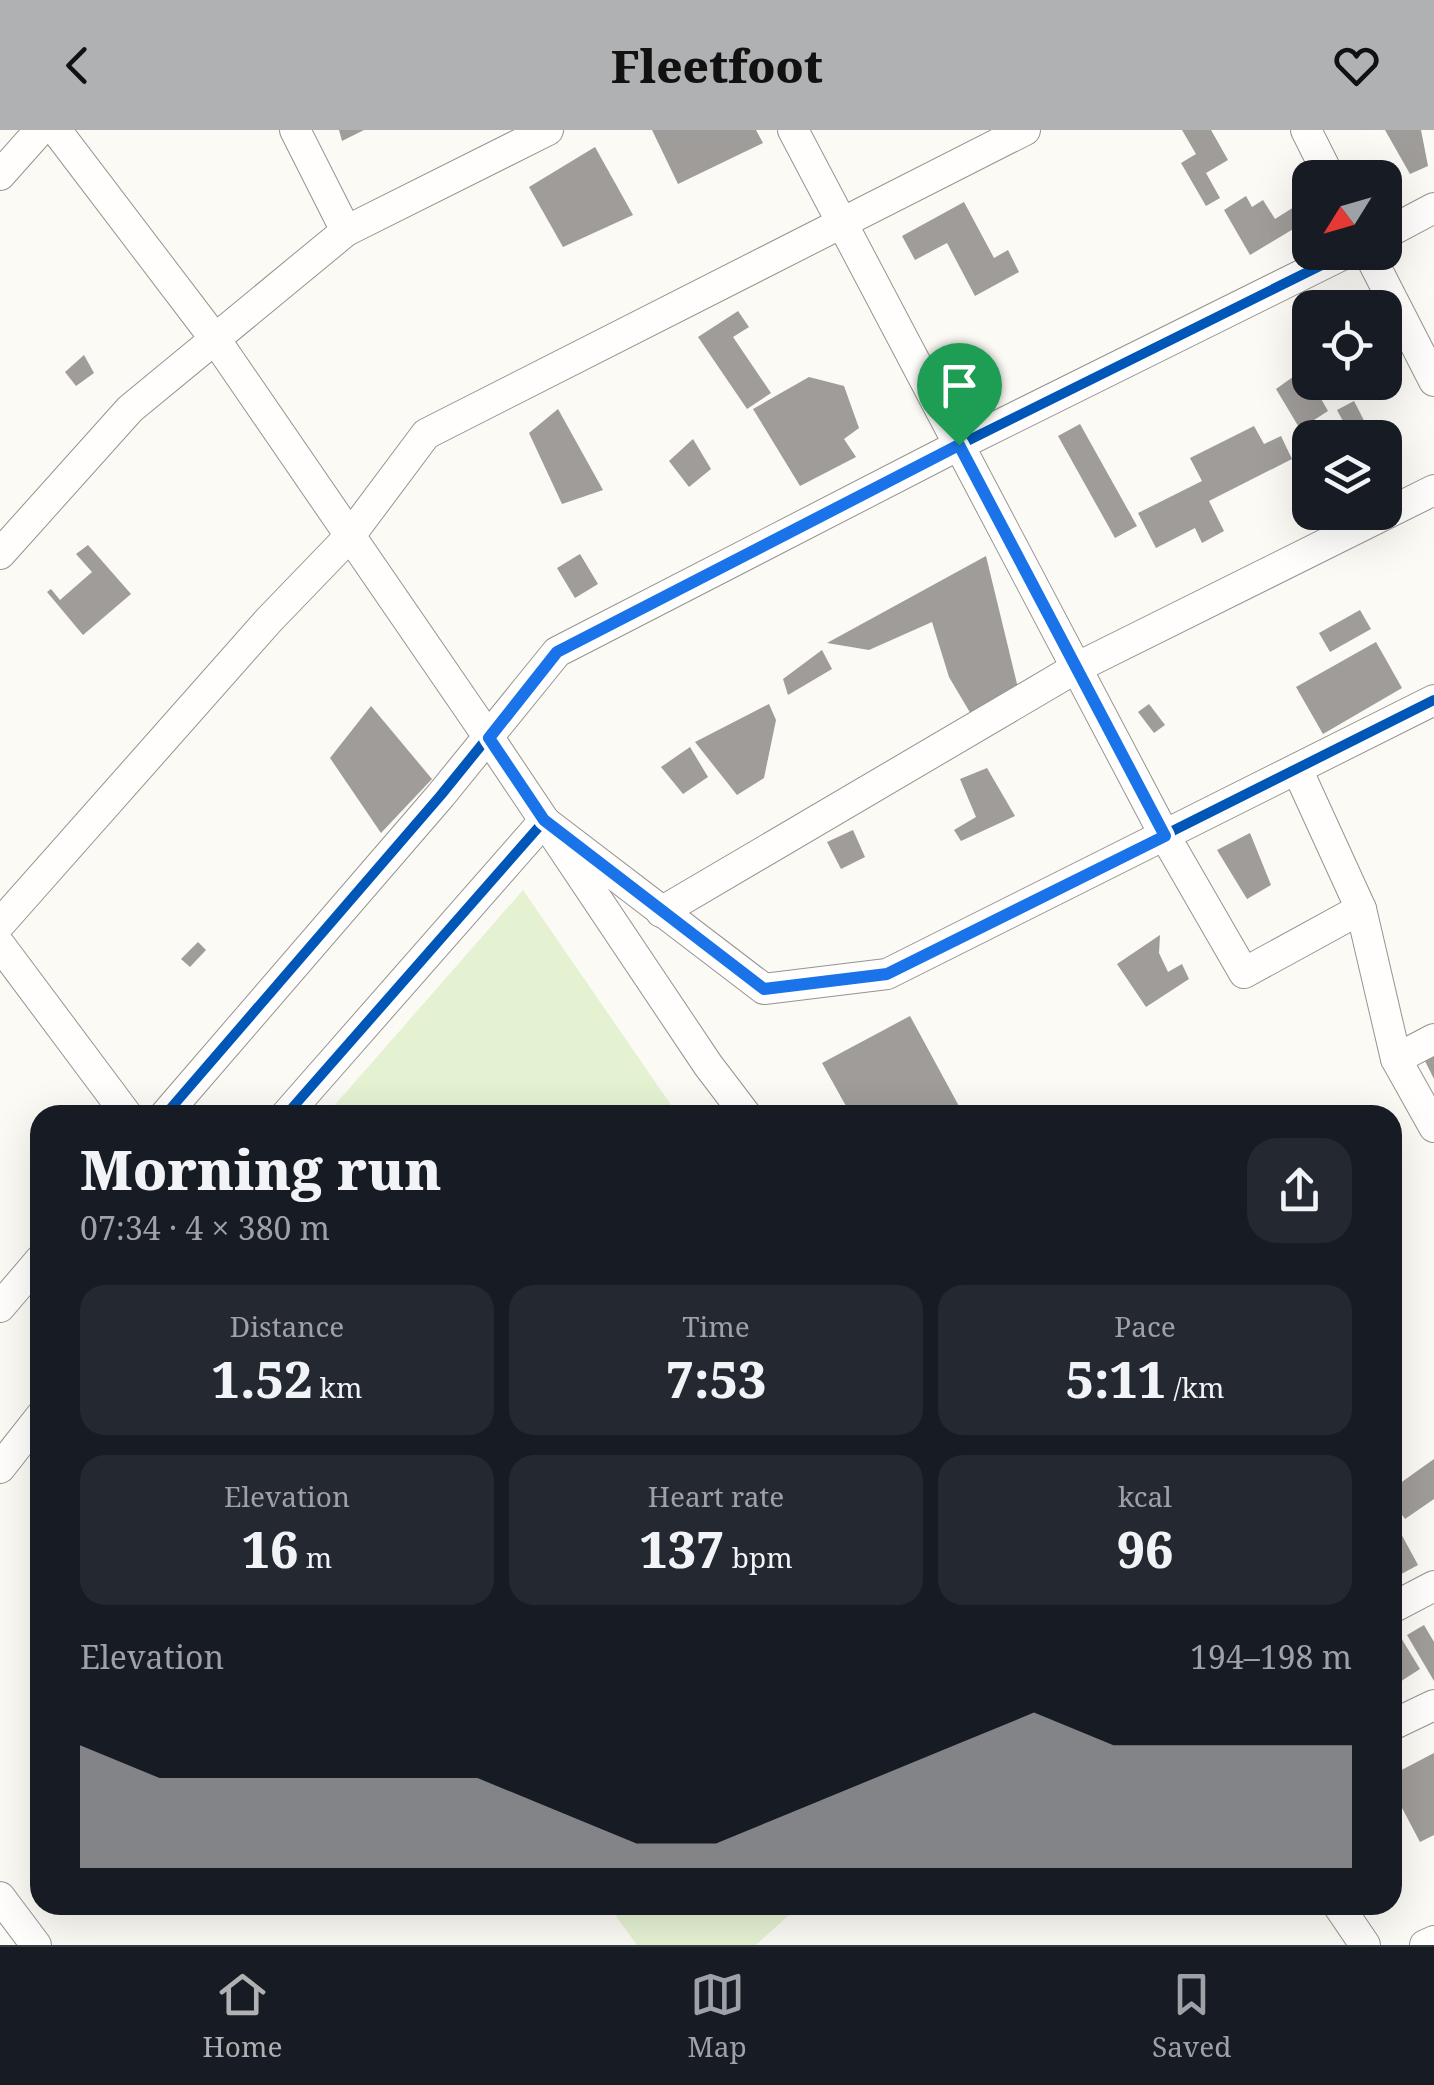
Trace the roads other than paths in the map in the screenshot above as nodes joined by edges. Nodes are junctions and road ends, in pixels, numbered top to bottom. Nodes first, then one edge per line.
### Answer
1 (40, 130) edge
2 (56, 130) edge
3 (294, 130) edge
4 (548, 130) edge
5 (793, 130) edge
6 (1025, 130) edge
7 (1306, 130) edge
8 (1321, 160) edge
9 (0, 175) edge
10 (1434, 208) edge
11 (842, 224) junction
12 (1402, 225) edge
13 (346, 231) junction
14 (1312, 270) edge
15 (1377, 270) edge
16 (214, 340) junction
17 (1434, 381) edge
18 (959, 445) junction
19 (1434, 490) edge
20 (349, 537) junction
21 (0, 554) edge
22 (1076, 668) junction
23 (1434, 700) edge
24 (489, 738) junction
25 (1296, 769) junction
26 (544, 820) junction
27 (1165, 836) junction
28 (1360, 909) junction
29 (661, 912) junction
30 (0, 924) edge
31 (0, 944) edge
32 (1434, 1039) edge
33 (1396, 1060) junction
34 (120, 1105) edge
35 (174, 1105) edge
36 (295, 1105) edge
37 (738, 1105) edge
38 (1434, 1128) edge
39 (30, 1272) edge
40 (0, 1307) edge
41 (30, 1430) edge
42 (0, 1468) edge
43 (1434, 1586) edge
44 (1402, 1603) edge
45 (1434, 1705) edge
46 (1402, 1720) edge
47 (0, 1898) edge
48 (1345, 1915) edge
49 (1434, 1940) edge
50 (36, 1945) edge
51 (1365, 1945) edge
52 (1425, 1945) edge

1 - 9 street
2 - 16 street
3 - 13 street
4 - 13 street
5 - 11 street
6 - 11 street
7 - 8 street
10 - 12 street
11 - 18 street
11 - 20 street
13 - 16 street
14 - 18 street
15 - 17 street
16 - 20 street
16 - 21 street
18 - 22 street
18 - 24 street
19 - 22 street
20 - 24 street
20 - 30 street
22 - 27 street
22 - 29 street
23 - 25 street
24 - 26 street
24 - 35 street
25 - 27 street
25 - 28 street
26 - 29 street
26 - 36 street
26 - 37 street
27 - 28 street
27 - 29 street
28 - 33 street
31 - 34 street
32 - 33 street
33 - 38 street
39 - 40 street
41 - 42 street
43 - 44 street
45 - 46 street
47 - 50 street
48 - 51 street
49 - 52 street

